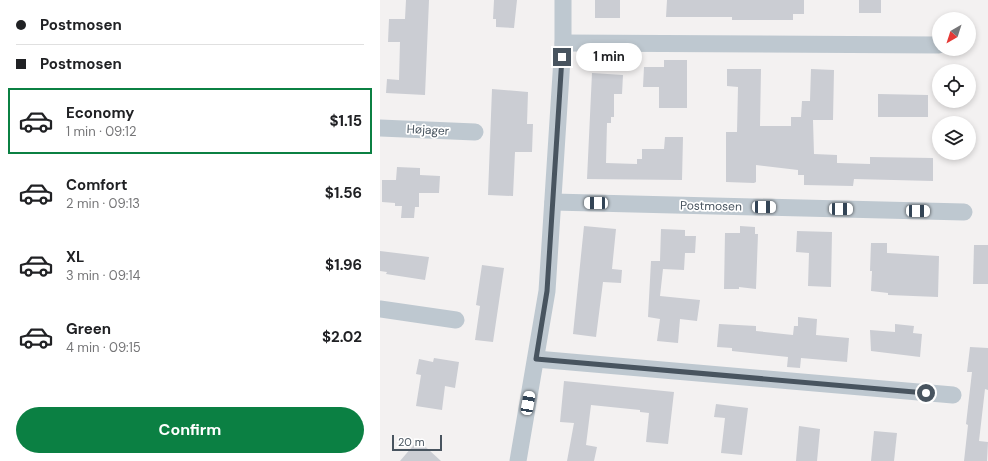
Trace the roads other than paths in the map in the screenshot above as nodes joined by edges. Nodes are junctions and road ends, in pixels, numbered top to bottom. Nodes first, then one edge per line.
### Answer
1 (563, 0) edge
2 (563, 42) junction
3 (932, 45) edge
4 (380, 128) edge
5 (475, 132) dead end
6 (553, 202) junction
7 (964, 212) dead end
8 (380, 309) edge
9 (456, 320) dead end
10 (536, 359) junction
11 (953, 395) dead end
12 (518, 461) edge

1 - 2 street
2 - 3 street
2 - 6 street
4 - 5 street, Højager
6 - 7 street, Postmosen
6 - 10 street
8 - 9 street
10 - 11 street
10 - 12 street

